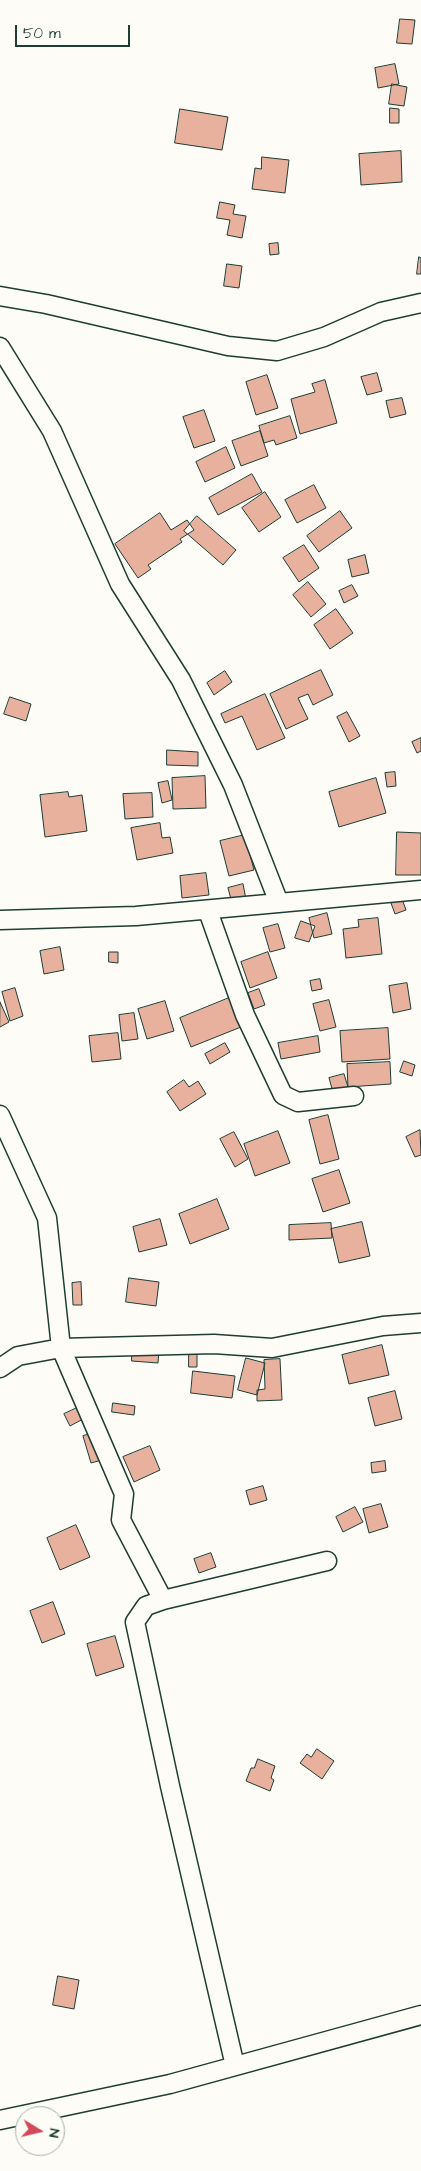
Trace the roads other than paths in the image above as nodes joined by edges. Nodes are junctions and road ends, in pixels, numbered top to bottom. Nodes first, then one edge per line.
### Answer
1 (0, 296) edge
2 (421, 303) edge
3 (0, 347) edge
4 (421, 890) edge
5 (279, 903) junction
6 (208, 911) junction
7 (0, 920) edge
8 (354, 1096) dead end
9 (0, 1115) edge
10 (421, 1323) edge
11 (61, 1348) junction
12 (0, 1368) edge
13 (327, 1561) dead end
14 (163, 1600) junction
15 (421, 2015) edge
16 (235, 2066) junction
17 (0, 2120) edge

1 - 2 street
3 - 5 street
4 - 5 street
5 - 6 street
6 - 7 street
6 - 8 street
9 - 11 street
10 - 11 street
11 - 12 street
11 - 14 street
13 - 14 street
14 - 16 street
15 - 16 street
16 - 17 street

